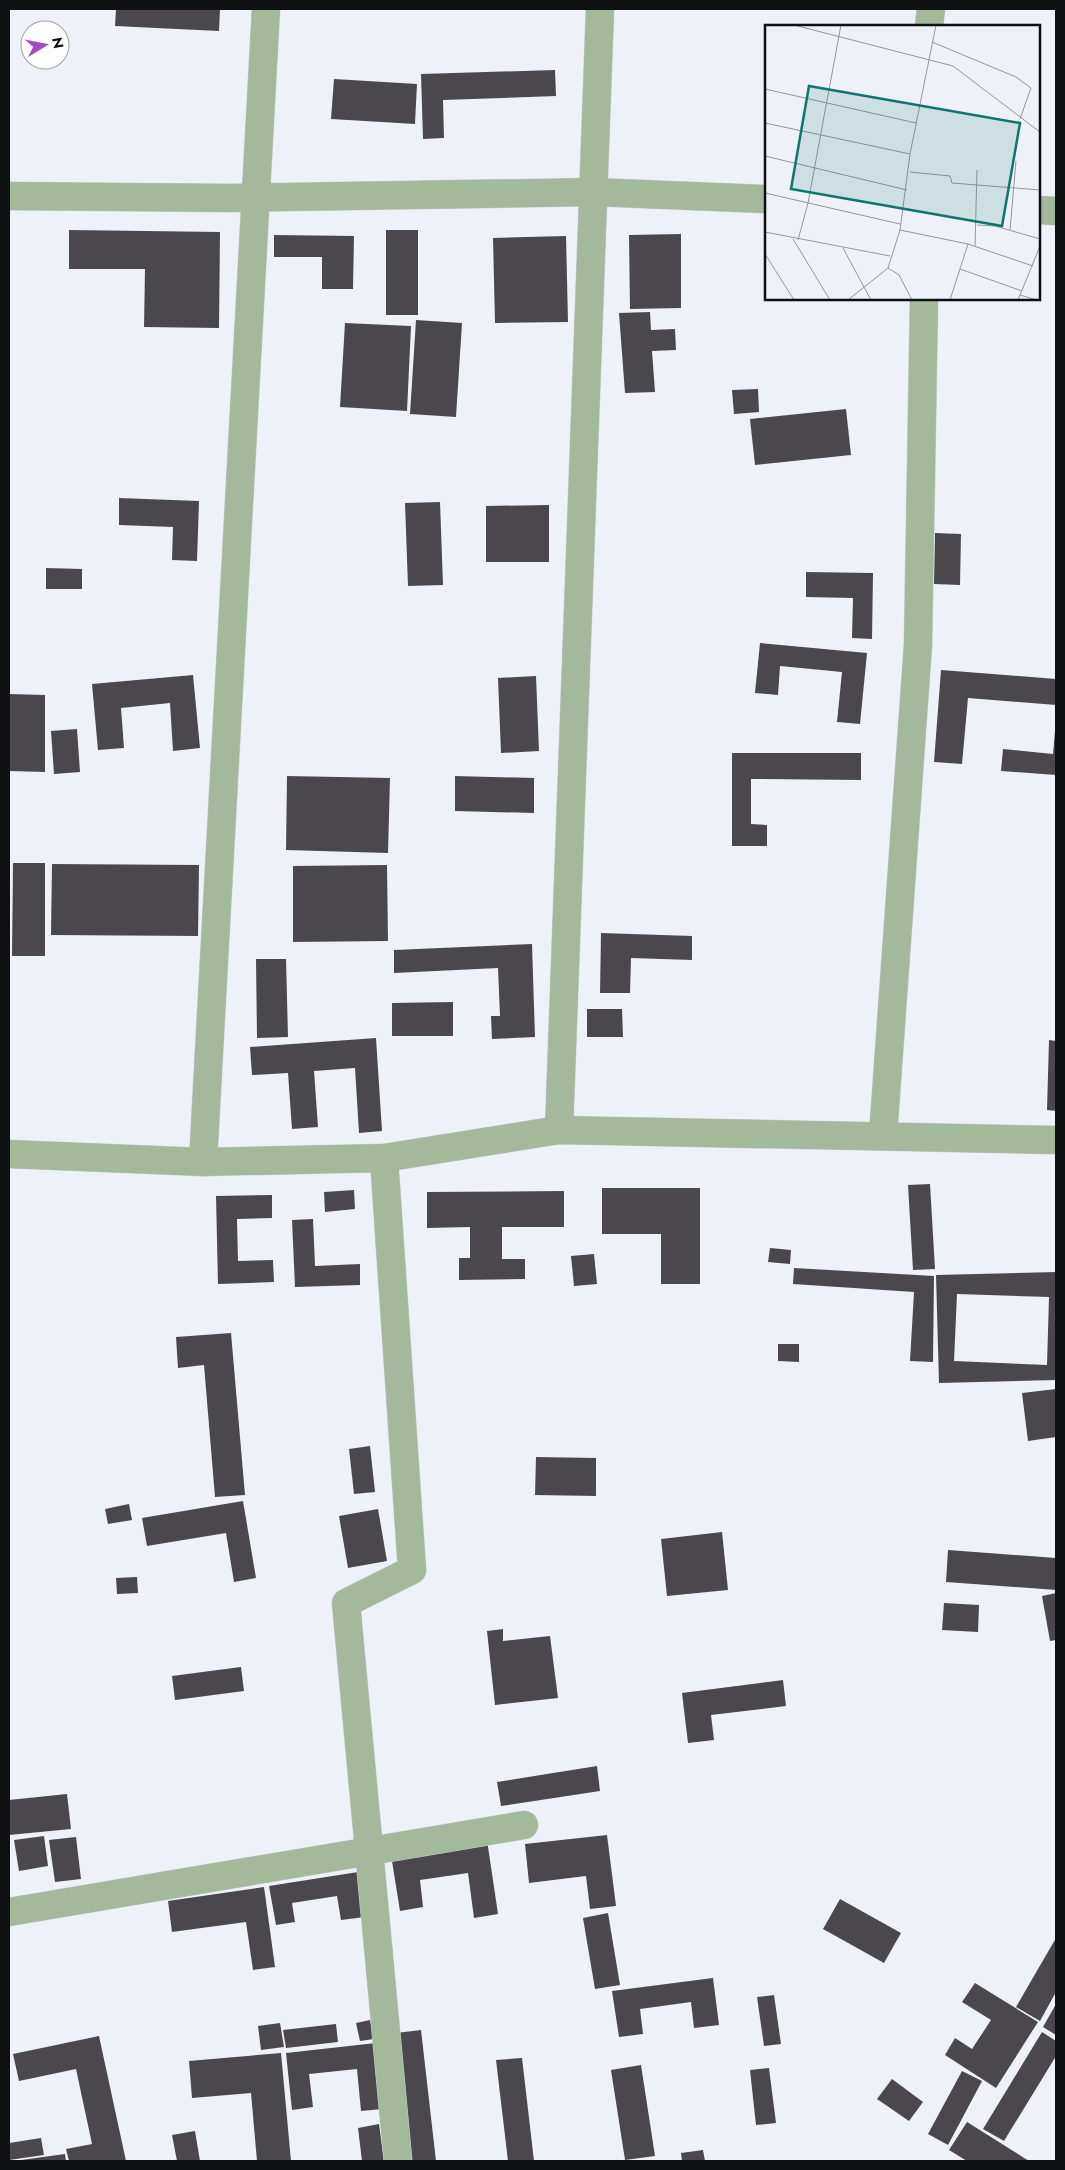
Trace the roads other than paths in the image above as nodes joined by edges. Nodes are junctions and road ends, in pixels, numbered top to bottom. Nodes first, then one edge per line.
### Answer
1 (266, 9) edge
2 (600, 9) edge
3 (931, 9) edge
4 (929, 25) edge
5 (593, 192) junction
6 (9, 196) edge
7 (254, 197) junction
8 (765, 199) edge
9 (1040, 210) edge
10 (1056, 211) edge
11 (924, 300) edge
12 (559, 1130) junction
13 (883, 1136) junction
14 (1056, 1140) edge
15 (9, 1154) edge
16 (384, 1158) junction
17 (203, 1162) junction
18 (524, 1826) dead end
19 (368, 1850) junction
20 (9, 1912) edge
21 (398, 2161) edge

1 - 7 street
2 - 5 street
3 - 4 street
5 - 7 street
5 - 8 street
5 - 12 street
6 - 7 street
7 - 17 street
9 - 10 street
11 - 13 street
12 - 13 street
12 - 16 street
13 - 14 street
15 - 17 street
16 - 17 street
16 - 19 street
18 - 19 street
19 - 20 street
19 - 21 street

